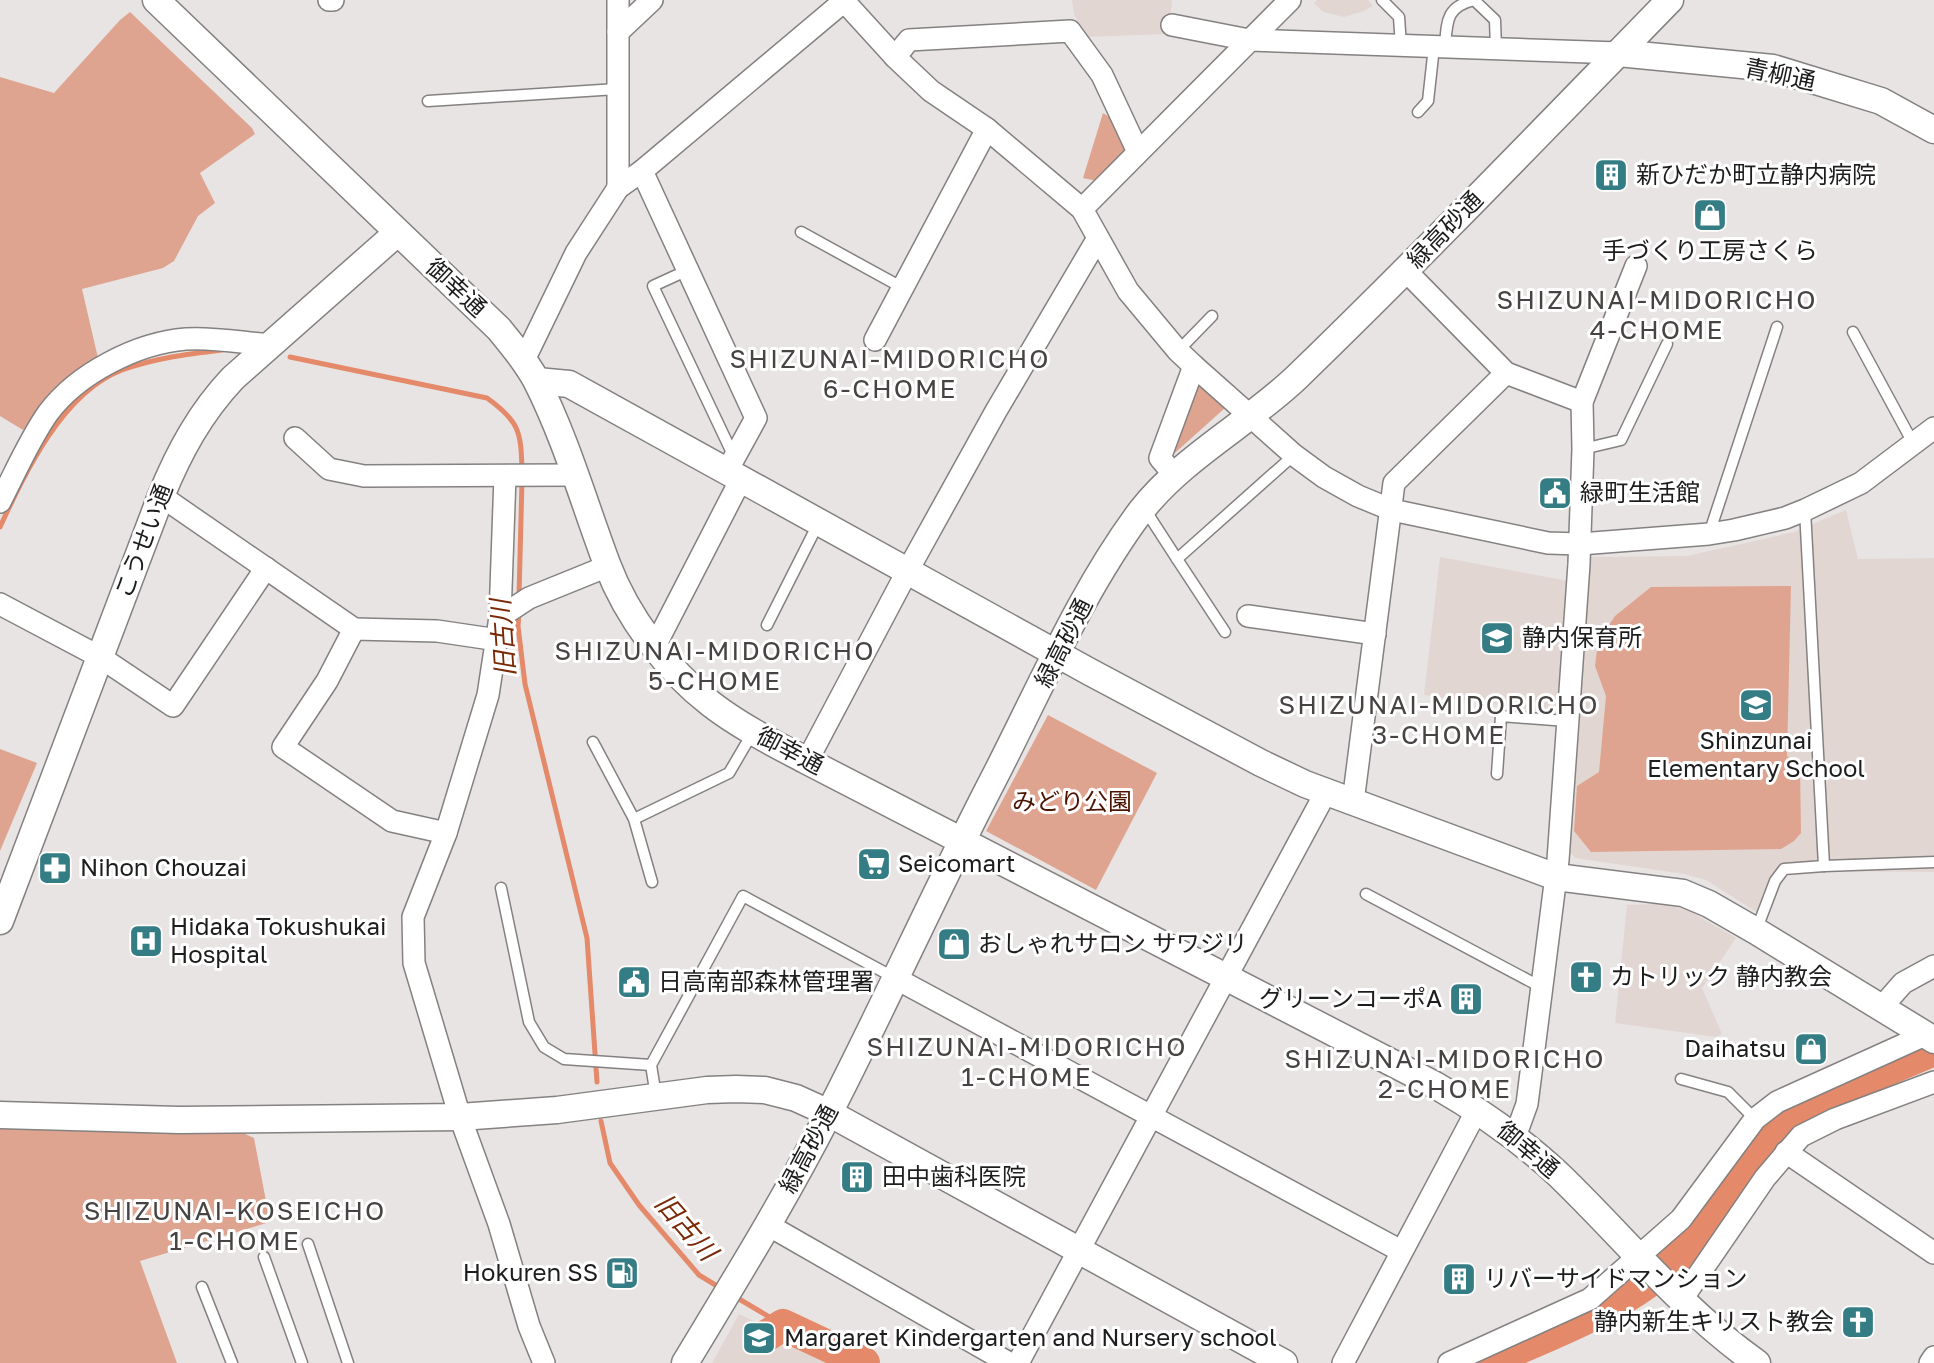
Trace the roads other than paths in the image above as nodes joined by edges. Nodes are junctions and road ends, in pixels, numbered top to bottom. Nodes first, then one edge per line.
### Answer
1 (156, 0) edge
2 (618, 0) edge
3 (652, 0) edge
4 (1290, 0) edge
5 (1382, 0) edge
6 (1671, 0) edge
7 (843, 1) edge
8 (1172, 25) dead end
9 (618, 32) junction
10 (1249, 40) junction
11 (1401, 46) junction
12 (1439, 47) junction
13 (1496, 49) junction
14 (1618, 53) junction
15 (895, 57) junction
16 (617, 89) junction
17 (428, 100) dead end
18 (1418, 112) dead end
19 (987, 130) junction
20 (1934, 130) edge
21 (1138, 152) junction
22 (642, 171) junction
23 (618, 188) junction
24 (1082, 209) junction
25 (801, 232) dead end
26 (397, 233) junction
27 (1098, 238) junction
28 (1636, 266) dead end
29 (688, 270) junction
30 (1405, 270) junction
31 (902, 288) junction
32 (1212, 316) dead end
33 (1777, 327) dead end
34 (1853, 332) dead end
35 (875, 340) dead end
36 (1667, 344) dead end
37 (271, 345) junction
38 (1186, 359) junction
39 (530, 370) junction
40 (1506, 373) junction
41 (1582, 402) junction
42 (1249, 416) junction
43 (1934, 428) edge
44 (295, 438) dead end
45 (1913, 443) junction
46 (1583, 449) junction
47 (1294, 455) junction
48 (734, 469) junction
49 (576, 475) junction
50 (513, 476) junction
51 (1175, 476) junction
52 (161, 496) junction
53 (0, 502) edge
54 (1144, 507) junction
55 (1392, 510) junction
56 (1805, 510) junction
57 (819, 522) junction
58 (1709, 534) junction
59 (1580, 544) junction
60 (1177, 559) junction
61 (608, 566) junction
62 (266, 568) junction
63 (908, 570) junction
64 (0, 604) edge
65 (509, 611) junction
66 (1248, 616) dead end
67 (767, 625) dead end
68 (354, 629) junction
69 (1225, 632) dead end
70 (1375, 634) junction
71 (498, 640) junction
72 (655, 646) junction
73 (1057, 654) junction
74 (100, 657) junction
75 (1567, 721) junction
76 (753, 732) junction
77 (593, 742) dead end
78 (807, 761) junction
79 (1497, 774) dead end
80 (1326, 792) junction
81 (1353, 802) junction
82 (634, 819) junction
83 (446, 834) junction
84 (961, 841) junction
85 (1934, 862) edge
86 (1824, 866) junction
87 (1556, 877) junction
88 (652, 882) dead end
89 (500, 888) dead end
90 (1366, 894) dead end
91 (0, 921) edge
92 (1756, 931) junction
93 (1934, 966) edge
94 (1224, 977) junction
95 (895, 978) junction
96 (1541, 987) junction
97 (1881, 1008) junction
98 (1930, 1038) edge
99 (651, 1065) junction
100 (1681, 1079) dead end
101 (1934, 1082) edge
102 (656, 1096) junction
103 (1477, 1110) junction
104 (829, 1113) junction
105 (0, 1115) edge
106 (1150, 1115) junction
107 (460, 1117) junction
108 (1755, 1119) junction
109 (1515, 1137) junction
110 (1786, 1152) junction
111 (768, 1225) junction
112 (308, 1244) dead end
113 (1078, 1250) junction
114 (1401, 1251) junction
115 (1934, 1253) edge
116 (264, 1257) dead end
117 (1643, 1260) junction
118 (202, 1287) dead end
119 (1678, 1296) junction
120 (1934, 1357) edge
121 (232, 1363) edge
122 (302, 1363) edge
123 (348, 1363) edge
124 (544, 1363) edge
125 (685, 1363) edge
126 (1009, 1363) edge
127 (1018, 1363) edge
128 (1284, 1363) edge
129 (1342, 1363) edge
130 (1449, 1363) edge
131 (1756, 1363) edge
132 (1930, 1363) edge

1 - 26 street, 御幸通
2 - 9 street
3 - 9 street
4 - 10 street
5 - 11 lane
6 - 14 street, 緑高砂通
7 - 15 street
7 - 22 street
8 - 10 street
9 - 16 street
10 - 11 street
10 - 21 street
11 - 12 street
12 - 13 street
12 - 13 lane
12 - 18 lane
13 - 14 street
14 - 20 street, 青柳通
14 - 30 street, 緑高砂通
15 - 19 street
15 - 21 street
16 - 17 lane
16 - 23 street
19 - 24 street
19 - 31 street
21 - 24 street
22 - 23 street
22 - 29 street
23 - 39 street
24 - 27 street
25 - 31 lane
26 - 37 street, こうせい通
26 - 39 street, 御幸通
27 - 38 street
27 - 63 street
28 - 41 street
29 - 48 street
29 - 48 lane
30 - 40 street
30 - 42 street, 緑高砂通
31 - 35 street
32 - 38 lane
33 - 58 lane
34 - 45 lane
36 - 46 lane
37 - 52 street, こうせい通
37 - 53 street
38 - 42 street
38 - 51 street
39 - 48 street
39 - 49 street, 御幸通
40 - 41 street
40 - 55 street
41 - 46 street
42 - 47 street
42 - 51 street, 緑高砂通
43 - 45 street
44 - 50 street
45 - 56 street
46 - 59 street
47 - 55 street
47 - 60 lane
48 - 57 street
48 - 72 street
49 - 50 street
49 - 61 street, 御幸通
50 - 65 street
51 - 54 street, 緑高砂通
52 - 62 street
52 - 74 street, こうせい通
54 - 60 lane
54 - 73 street, 緑高砂通
55 - 59 street
55 - 70 street
56 - 58 street
56 - 86 lane
57 - 63 street
57 - 67 lane
58 - 59 street
59 - 75 street
60 - 69 lane
61 - 65 street
61 - 72 street, 御幸通
62 - 68 street
62 - 74 street
63 - 73 street
63 - 78 street
64 - 74 street
65 - 71 street
66 - 70 street
68 - 71 street
68 - 83 street
70 - 81 street
71 - 83 street
72 - 76 street, 御幸通
73 - 80 street
73 - 84 street, 緑高砂通
74 - 91 street, こうせい通
75 - 79 lane
75 - 87 street
76 - 78 street, 御幸通
76 - 82 lane
77 - 82 lane
78 - 84 street, 御幸通
80 - 81 street
80 - 94 street
81 - 87 street
82 - 88 lane
83 - 107 street
84 - 94 street, 御幸通
84 - 95 street, 緑高砂通
85 - 86 lane
86 - 92 lane
87 - 92 street
87 - 96 street
89 - 99 lane
90 - 96 lane
92 - 97 street
93 - 97 street
94 - 103 street, 御幸通
94 - 106 street
95 - 99 lane
95 - 104 street, 緑高砂通
95 - 106 street
96 - 109 street
97 - 98 street
98 - 108 street
99 - 102 lane
100 - 108 lane
101 - 110 street
102 - 104 street
102 - 107 street
103 - 109 street, 御幸通
103 - 114 street
104 - 111 street, 緑高砂通
104 - 113 street
105 - 107 street
106 - 113 street
106 - 114 street
107 - 124 street
108 - 117 street
109 - 117 street, 御幸通
110 - 115 street
110 - 119 street
111 - 125 street, 緑高砂通
111 - 126 street
112 - 123 lane
113 - 127 street
113 - 128 street
114 - 129 street
116 - 122 lane
117 - 119 street, 御幸通
117 - 130 street
118 - 121 lane
119 - 131 street
120 - 132 street

